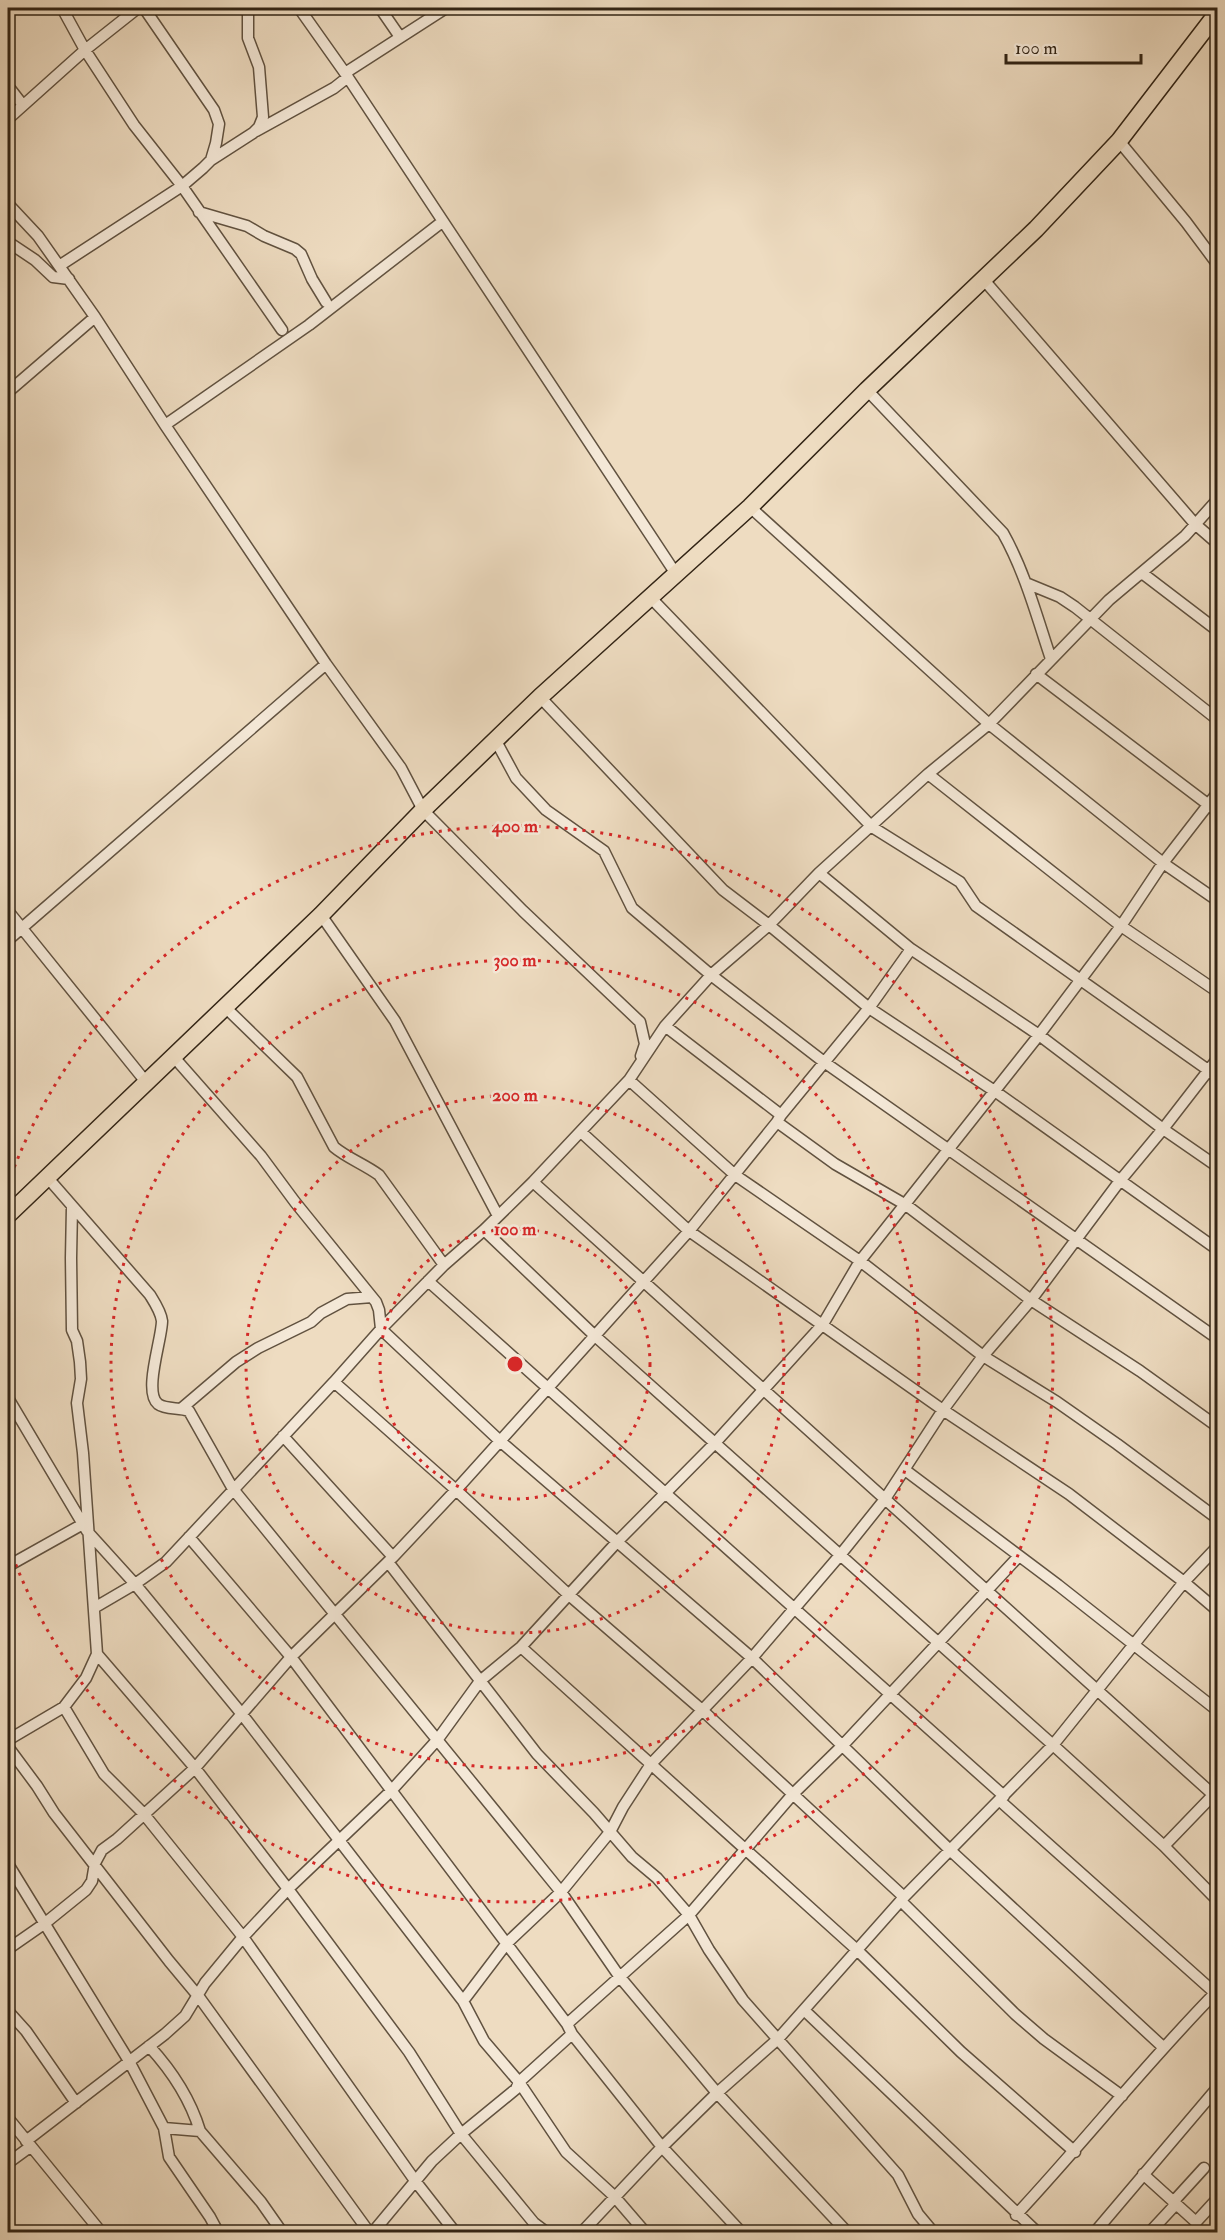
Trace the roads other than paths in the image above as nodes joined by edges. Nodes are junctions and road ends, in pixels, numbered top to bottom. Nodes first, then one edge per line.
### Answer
1 (62, 8) edge
2 (138, 8) edge
3 (144, 8) edge
4 (248, 8) edge
5 (299, 8) edge
6 (380, 8) edge
7 (446, 8) edge
8 (1218, 12) edge
9 (400, 37) junction
10 (85, 50) junction
11 (346, 75) junction
12 (8, 86) edge
13 (22, 104) junction
14 (8, 119) edge
15 (253, 133) junction
16 (1119, 141) junction
17 (211, 160) junction
18 (182, 186) junction
19 (8, 204) edge
20 (200, 212) junction
21 (442, 222) junction
22 (8, 242) edge
23 (1218, 265) edge
24 (59, 266) junction
25 (69, 279) junction
26 (984, 280) junction
27 (326, 302) dead end
28 (95, 317) junction
29 (282, 330) dead end
30 (867, 390) junction
31 (8, 392) edge
32 (165, 425) junction
33 (1218, 499) edge
34 (750, 507) junction
35 (1195, 524) junction
36 (1218, 544) edge
37 (1142, 573) junction
38 (676, 574) junction
39 (1026, 582) junction
40 (651, 598) junction
41 (1090, 620) junction
42 (1218, 631) edge
43 (1051, 659) junction
44 (326, 664) junction
45 (1036, 674) junction
46 (540, 697) junction
47 (1218, 720) edge
48 (990, 724) junction
49 (495, 741) junction
50 (928, 774) junction
51 (1218, 792) edge
52 (1207, 805) junction
53 (423, 810) junction
54 (1218, 812) edge
55 (872, 827) junction
56 (1163, 863) junction
57 (819, 873) junction
58 (1218, 901) edge
59 (8, 912) edge
60 (321, 915) junction
61 (769, 925) junction
62 (1121, 926) junction
63 (21, 928) junction
64 (8, 940) edge
65 (911, 949) junction
66 (711, 975) junction
67 (1080, 979) junction
68 (1218, 992) edge
69 (225, 1006) junction
70 (869, 1008) junction
71 (664, 1026) junction
72 (1039, 1035) junction
73 (173, 1056) junction
74 (1218, 1058) edge
75 (825, 1062) junction
76 (638, 1068) junction
77 (1213, 1074) edge
78 (629, 1080) junction
79 (146, 1082) junction
80 (996, 1092) junction
81 (779, 1118) junction
82 (1163, 1129) junction
83 (581, 1132) junction
84 (948, 1148) junction
85 (1218, 1167) edge
86 (735, 1175) junction
87 (47, 1177) junction
88 (533, 1182) junction
89 (1119, 1182) junction
90 (906, 1204) junction
91 (72, 1207) junction
92 (8, 1215) edge
93 (498, 1215) junction
94 (484, 1230) junction
95 (689, 1231) junction
96 (1074, 1240) junction
97 (1218, 1250) edge
98 (860, 1261) junction
99 (444, 1264) junction
100 (428, 1281) junction
101 (643, 1282) junction
102 (372, 1297) junction
103 (1031, 1300) junction
104 (823, 1324) junction
105 (381, 1329) junction
106 (595, 1336) junction
107 (1218, 1339) edge
108 (983, 1356) junction
109 (334, 1382) junction
110 (549, 1389) junction
111 (762, 1390) junction
112 (8, 1398) edge
113 (182, 1408) junction
114 (943, 1410) junction
115 (1218, 1427) edge
116 (283, 1436) junction
117 (500, 1442) junction
118 (715, 1443) junction
119 (905, 1470) junction
120 (233, 1489) junction
121 (456, 1490) junction
122 (666, 1494) junction
123 (885, 1499) junction
124 (1218, 1519) edge
125 (85, 1527) junction
126 (189, 1538) junction
127 (617, 1542) junction
128 (1218, 1546) edge
129 (841, 1554) junction
130 (1019, 1556) junction
131 (391, 1559) junction
132 (8, 1566) edge
133 (1184, 1582) junction
134 (135, 1584) junction
135 (985, 1591) junction
136 (569, 1595) junction
137 (94, 1608) junction
138 (794, 1610) junction
139 (1218, 1611) edge
140 (336, 1614) junction
141 (939, 1643) junction
142 (1134, 1645) junction
143 (521, 1647) junction
144 (97, 1654) junction
145 (291, 1657) junction
146 (752, 1658) junction
147 (480, 1681) junction
148 (1097, 1689) junction
149 (890, 1693) junction
150 (64, 1707) junction
151 (702, 1710) junction
152 (1218, 1711) edge
153 (241, 1713) junction
154 (438, 1739) junction
155 (8, 1740) edge
156 (843, 1745) junction
157 (1053, 1745) junction
158 (8, 1747) edge
159 (651, 1764) junction
160 (195, 1768) junction
161 (391, 1791) junction
162 (793, 1794) junction
163 (1216, 1795) edge
164 (1001, 1798) junction
165 (143, 1813) junction
166 (610, 1833) junction
167 (339, 1839) junction
168 (1164, 1846) junction
169 (747, 1849) junction
170 (951, 1851) junction
171 (95, 1863) junction
172 (8, 1864) edge
173 (288, 1889) junction
174 (561, 1892) junction
175 (902, 1899) junction
176 (1218, 1900) edge
177 (689, 1915) junction
178 (44, 1924) junction
179 (243, 1937) junction
180 (507, 1943) junction
181 (8, 1948) edge
182 (857, 1950) junction
183 (619, 1976) junction
184 (1216, 1991) edge
185 (199, 1997) junction
186 (463, 2001) junction
187 (804, 2010) junction
188 (8, 2011) edge
189 (570, 2029) junction
190 (778, 2039) junction
191 (149, 2046) junction
192 (1163, 2047) junction
193 (129, 2061) junction
194 (519, 2082) junction
195 (717, 2093) junction
196 (1216, 2093) edge
197 (1122, 2096) junction
198 (76, 2103) junction
199 (8, 2118) edge
200 (164, 2128) junction
201 (200, 2131) junction
202 (461, 2134) junction
203 (28, 2144) junction
204 (662, 2147) junction
205 (1075, 2152) junction
206 (8, 2163) edge
207 (1204, 2168) dead end
208 (1143, 2174) junction
209 (416, 2182) junction
210 (614, 2196) junction
211 (1218, 2198) edge
212 (1174, 2203) junction
213 (1016, 2215) junction
214 (101, 2232) edge
215 (218, 2232) edge
216 (282, 2232) edge
217 (371, 2232) edge
218 (455, 2232) edge
219 (546, 2232) edge
220 (582, 2232) edge
221 (645, 2232) edge
222 (741, 2232) edge
223 (847, 2232) edge
224 (933, 2232) edge
225 (1037, 2232) edge
226 (1095, 2232) edge
227 (1152, 2232) edge

1 - 10 street
2 - 10 street
3 - 17 street
4 - 15 street
5 - 11 street
6 - 9 street
7 - 9 street
8 - 16 main road
9 - 11 street
10 - 13 street
10 - 18 street
11 - 15 street
11 - 21 street
12 - 13 street
13 - 14 street
15 - 17 street
16 - 23 street
16 - 26 main road
17 - 18 street
18 - 20 street
18 - 24 street
19 - 24 street
20 - 27 street
20 - 29 street
21 - 32 street
21 - 38 street
22 - 25 street
24 - 25 street
25 - 28 street
26 - 30 main road
26 - 35 street
28 - 31 street
28 - 32 street
30 - 34 main road
30 - 39 street
32 - 44 street
33 - 35 street
34 - 38 main road
34 - 48 street
35 - 36 street
35 - 37 street
37 - 41 street
37 - 42 street
38 - 40 main road
39 - 41 street
39 - 43 street
40 - 46 main road
40 - 55 street
41 - 43 street
41 - 47 street
43 - 45 street
44 - 53 street
44 - 63 street
45 - 48 street
45 - 52 street
46 - 49 main road
46 - 61 street
48 - 50 street
48 - 56 street
49 - 53 main road
49 - 66 street
50 - 55 street
50 - 62 street
51 - 52 street
52 - 54 street
52 - 56 street
53 - 60 main road
53 - 76 street
55 - 57 street
55 - 67 street
56 - 58 street
56 - 62 street
57 - 61 street
57 - 65 street
59 - 63 street
60 - 69 main road
60 - 93 street
61 - 66 street
61 - 70 street
62 - 67 street
62 - 68 street
63 - 64 street
63 - 79 street
65 - 70 street
65 - 72 street
66 - 71 street
66 - 75 street
67 - 72 street
67 - 77 street
69 - 73 main road
69 - 99 street
70 - 75 street
70 - 80 street
71 - 76 street
71 - 81 street
72 - 80 street
72 - 82 street
73 - 79 main road
73 - 102 street
74 - 77 street
75 - 81 street
75 - 84 street
76 - 78 street
77 - 82 street
78 - 83 street
78 - 86 street
79 - 87 main road
80 - 84 street
80 - 89 street
81 - 86 street
81 - 90 street
82 - 85 street
82 - 89 street
83 - 88 street
83 - 95 street
84 - 90 street
84 - 96 street
86 - 95 street
86 - 98 street
87 - 91 street
87 - 92 main road
88 - 93 street
88 - 101 street
89 - 96 street
89 - 97 street
90 - 98 street
90 - 103 street
91 - 113 street
91 - 125 street
93 - 94 street
94 - 99 street
94 - 106 street
95 - 101 street
95 - 104 street
96 - 103 street
96 - 107 street
98 - 104 street
98 - 108 street
99 - 100 street
100 - 105 street
100 - 110 street
101 - 106 street
101 - 111 street
102 - 105 street
102 - 113 street
103 - 108 street
103 - 115 street
104 - 111 street
104 - 114 street
105 - 109 street
105 - 117 street
106 - 110 street
106 - 118 street
108 - 114 street
108 - 124 street
109 - 116 street
109 - 121 street
110 - 117 street
110 - 122 street
111 - 118 street
111 - 123 street
112 - 125 street
113 - 120 street
114 - 119 street
114 - 133 street
116 - 120 street
116 - 131 street
117 - 121 street
117 - 127 street
118 - 122 street
118 - 129 street
119 - 123 street
119 - 130 street
120 - 126 street
120 - 140 street
121 - 131 street
121 - 136 street
122 - 127 street
122 - 138 street
123 - 129 street
123 - 135 street
125 - 132 street
125 - 134 street
125 - 137 street
126 - 134 street
126 - 145 street
127 - 136 street
127 - 146 street
128 - 133 street
129 - 138 street
129 - 141 street
130 - 135 street
130 - 142 street
131 - 140 street
131 - 147 street
133 - 139 street
133 - 142 street
134 - 137 street
134 - 153 street
135 - 141 street
135 - 148 street
136 - 143 street
136 - 151 street
137 - 144 street
138 - 146 street
138 - 149 street
140 - 145 street
140 - 154 street
141 - 149 street
141 - 157 street
142 - 148 street
142 - 152 street
143 - 147 street
143 - 159 street
144 - 150 street
144 - 160 street
145 - 153 street
145 - 161 street
146 - 151 street
146 - 156 street
147 - 154 street
147 - 166 street
148 - 157 street
148 - 163 street
149 - 156 street
149 - 164 street
150 - 155 street
150 - 165 street
151 - 159 street
151 - 162 street
153 - 160 street
153 - 167 street
154 - 161 street
154 - 174 street
156 - 162 street
156 - 170 street
157 - 164 street
157 - 168 street
158 - 171 street
159 - 166 street
159 - 169 street
160 - 165 street
160 - 173 street
161 - 167 street
161 - 180 street
162 - 169 street
162 - 175 street
163 - 168 street
164 - 170 street
164 - 184 street
165 - 171 street
165 - 179 street
166 - 174 street
166 - 177 street
167 - 173 street
167 - 186 street
168 - 176 street
169 - 177 street
169 - 182 street
170 - 175 street
170 - 192 street
171 - 178 street
171 - 185 street
172 - 178 street
173 - 179 street
173 - 202 street
174 - 180 street
174 - 183 street
175 - 182 street
175 - 197 street
177 - 183 street
177 - 190 street
178 - 181 street
178 - 193 street
179 - 185 street
179 - 209 street
180 - 186 street
180 - 189 street
182 - 187 street
182 - 205 street
183 - 189 street
183 - 195 street
184 - 192 street
185 - 191 street
185 - 217 street
186 - 194 street
187 - 190 street
187 - 213 street
188 - 198 street
189 - 194 street
189 - 204 street
190 - 195 street
190 - 224 street
191 - 193 street
191 - 201 street
192 - 197 street
193 - 198 street
193 - 200 street
194 - 202 street
194 - 210 street
195 - 204 street
195 - 223 street
196 - 208 street
197 - 205 street
198 - 203 street
199 - 203 street
200 - 201 street
200 - 215 street
201 - 216 street
202 - 209 street
202 - 219 street
203 - 206 street
203 - 214 street
204 - 210 street
204 - 222 street
205 - 213 street
207 - 212 street
208 - 212 street
208 - 226 street
209 - 217 street
209 - 218 street
210 - 220 street
210 - 221 street
211 - 212 street
212 - 227 street
213 - 225 street

